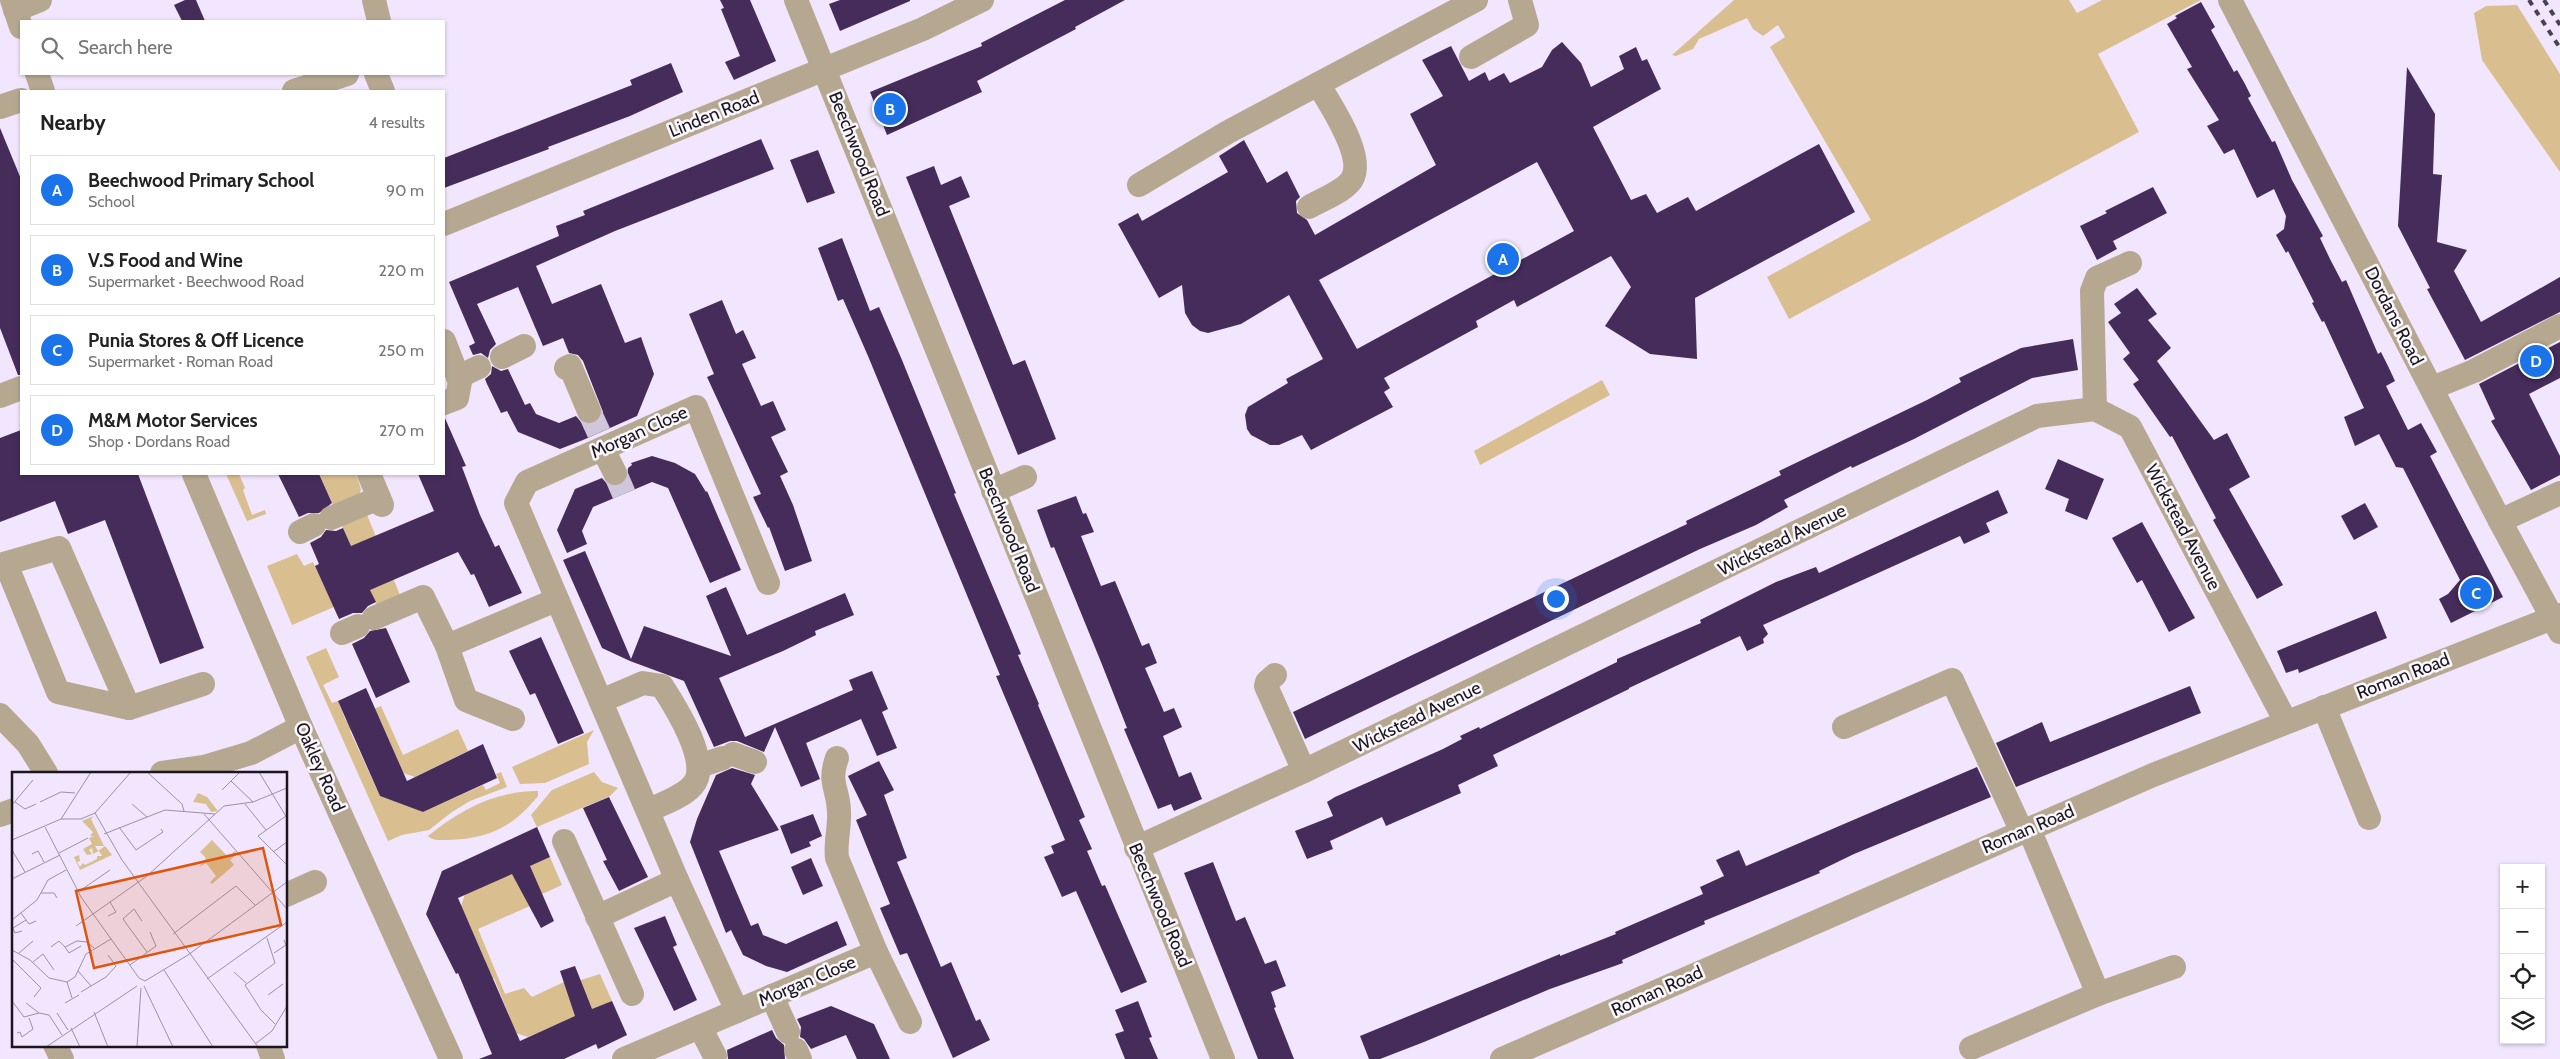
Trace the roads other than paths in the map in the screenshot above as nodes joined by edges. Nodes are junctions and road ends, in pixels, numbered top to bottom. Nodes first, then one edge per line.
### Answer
1 (40, 0) edge
2 (374, 0) edge
3 (796, 0) edge
4 (982, 0) edge
5 (1476, 0) edge
6 (1520, 0) edge
7 (2230, 0) edge
8 (16, 12) edge
9 (379, 20) edge
10 (1471, 57) dead end
11 (825, 68) junction
12 (37, 75) edge
13 (344, 75) edge
14 (376, 75) edge
15 (1318, 84) junction
16 (43, 90) edge
17 (297, 90) edge
18 (383, 90) edge
19 (20, 101) edge
20 (8, 114) edge
21 (1139, 185) dead end
22 (1309, 207) dead end
23 (445, 224) edge
24 (2130, 263) dead end
25 (2560, 326) edge
26 (445, 344) edge
27 (524, 346) dead end
28 (502, 356) dead end
29 (479, 367) dead end
30 (566, 368) dead end
31 (458, 377) junction
32 (20, 388) edge
33 (2432, 388) junction
34 (0, 396) edge
35 (445, 404) edge
36 (2095, 409) junction
37 (589, 411) tunnel mouth
38 (602, 443) junction
39 (614, 473) tunnel mouth
40 (194, 475) edge
41 (369, 475) edge
42 (1025, 476) dead end
43 (993, 491) junction
44 (2560, 493) edge
45 (2500, 521) junction
46 (315, 525) dead end
47 (3, 564) edge
48 (768, 583) dead end
49 (556, 600) junction
50 (2558, 621) edge
51 (358, 626) dead end
52 (447, 646) junction
53 (1275, 675) dead end
54 (203, 684) dead end
55 (602, 701) junction
56 (2324, 707) junction
57 (130, 708) junction
58 (0, 715) edge
59 (513, 719) dead end
60 (2286, 722) junction
61 (301, 727) junction
62 (1844, 727) dead end
63 (737, 758) dead end
64 (837, 758) dead end
65 (699, 766) junction
66 (1304, 771) junction
67 (45, 772) edge
68 (169, 772) edge
69 (648, 810) junction
70 (12, 811) edge
71 (0, 816) edge
72 (2369, 818) dead end
73 (2026, 830) junction
74 (564, 841) dead end
75 (1136, 848) junction
76 (677, 880) junction
77 (315, 882) dead end
78 (288, 894) edge
79 (597, 917) junction
80 (876, 952) junction
81 (2174, 967) dead end
82 (632, 994) dead end
83 (2098, 994) junction
84 (772, 996) junction
85 (737, 1011) junction
86 (910, 1022) dead end
87 (700, 1026) junction
88 (268, 1046) edge
89 (794, 1047) edge
90 (1971, 1048) dead end
91 (714, 1056) dead end
92 (273, 1059) edge
93 (450, 1059) edge
94 (624, 1059) edge
95 (1223, 1059) edge
96 (1502, 1059) edge

1 - 8 street
2 - 9 street
3 - 11 street, Beechwood Road
4 - 11 street, Linden Road
5 - 15 street
6 - 10 street
7 - 33 street, Dordans Road
11 - 23 street, Linden Road
11 - 43 street, Beechwood Road
12 - 16 street
13 - 17 street
14 - 18 street
15 - 21 street
15 - 22 street
19 - 20 street
24 - 36 street
25 - 33 street
26 - 31 street
27 - 28 street
29 - 31 street
30 - 37 street
31 - 35 street
32 - 34 street
33 - 45 street, Dordans Road
36 - 60 street, Wickstead Avenue
36 - 66 street, Wickstead Avenue
38 - 39 street
38 - 48 street, Morgan Close
38 - 49 street, Morgan Close
40 - 61 street, Oakley Road
41 - 46 street
42 - 43 street
43 - 75 street, Beechwood Road
44 - 45 street
45 - 50 street, Dordans Road
47 - 57 street
47 - 57 street
49 - 52 street
49 - 55 street, Morgan Close
50 - 56 street, Roman Road
51 - 52 street
52 - 59 street
53 - 66 street
54 - 57 street
55 - 65 street
55 - 69 street, Morgan Close
56 - 60 street, Roman Road
56 - 72 street
58 - 67 street
60 - 73 street, Roman Road
61 - 68 street
61 - 93 street, Oakley Road
62 - 73 street
63 - 65 street
64 - 80 street, Morgan Close
65 - 69 street
66 - 75 street, Wickstead Avenue
69 - 76 street, Morgan Close
70 - 71 street
73 - 83 street
73 - 96 street, Roman Road
74 - 79 street
75 - 95 street, Beechwood Road
76 - 79 street
76 - 85 street, Morgan Close
77 - 78 street
79 - 82 street
80 - 84 street, Morgan Close
80 - 86 street, Morgan Close
81 - 83 street
83 - 90 street
84 - 85 street, Morgan Close
84 - 89 street
85 - 87 street, Morgan Close
87 - 91 street
87 - 94 street, Morgan Close
88 - 92 street

